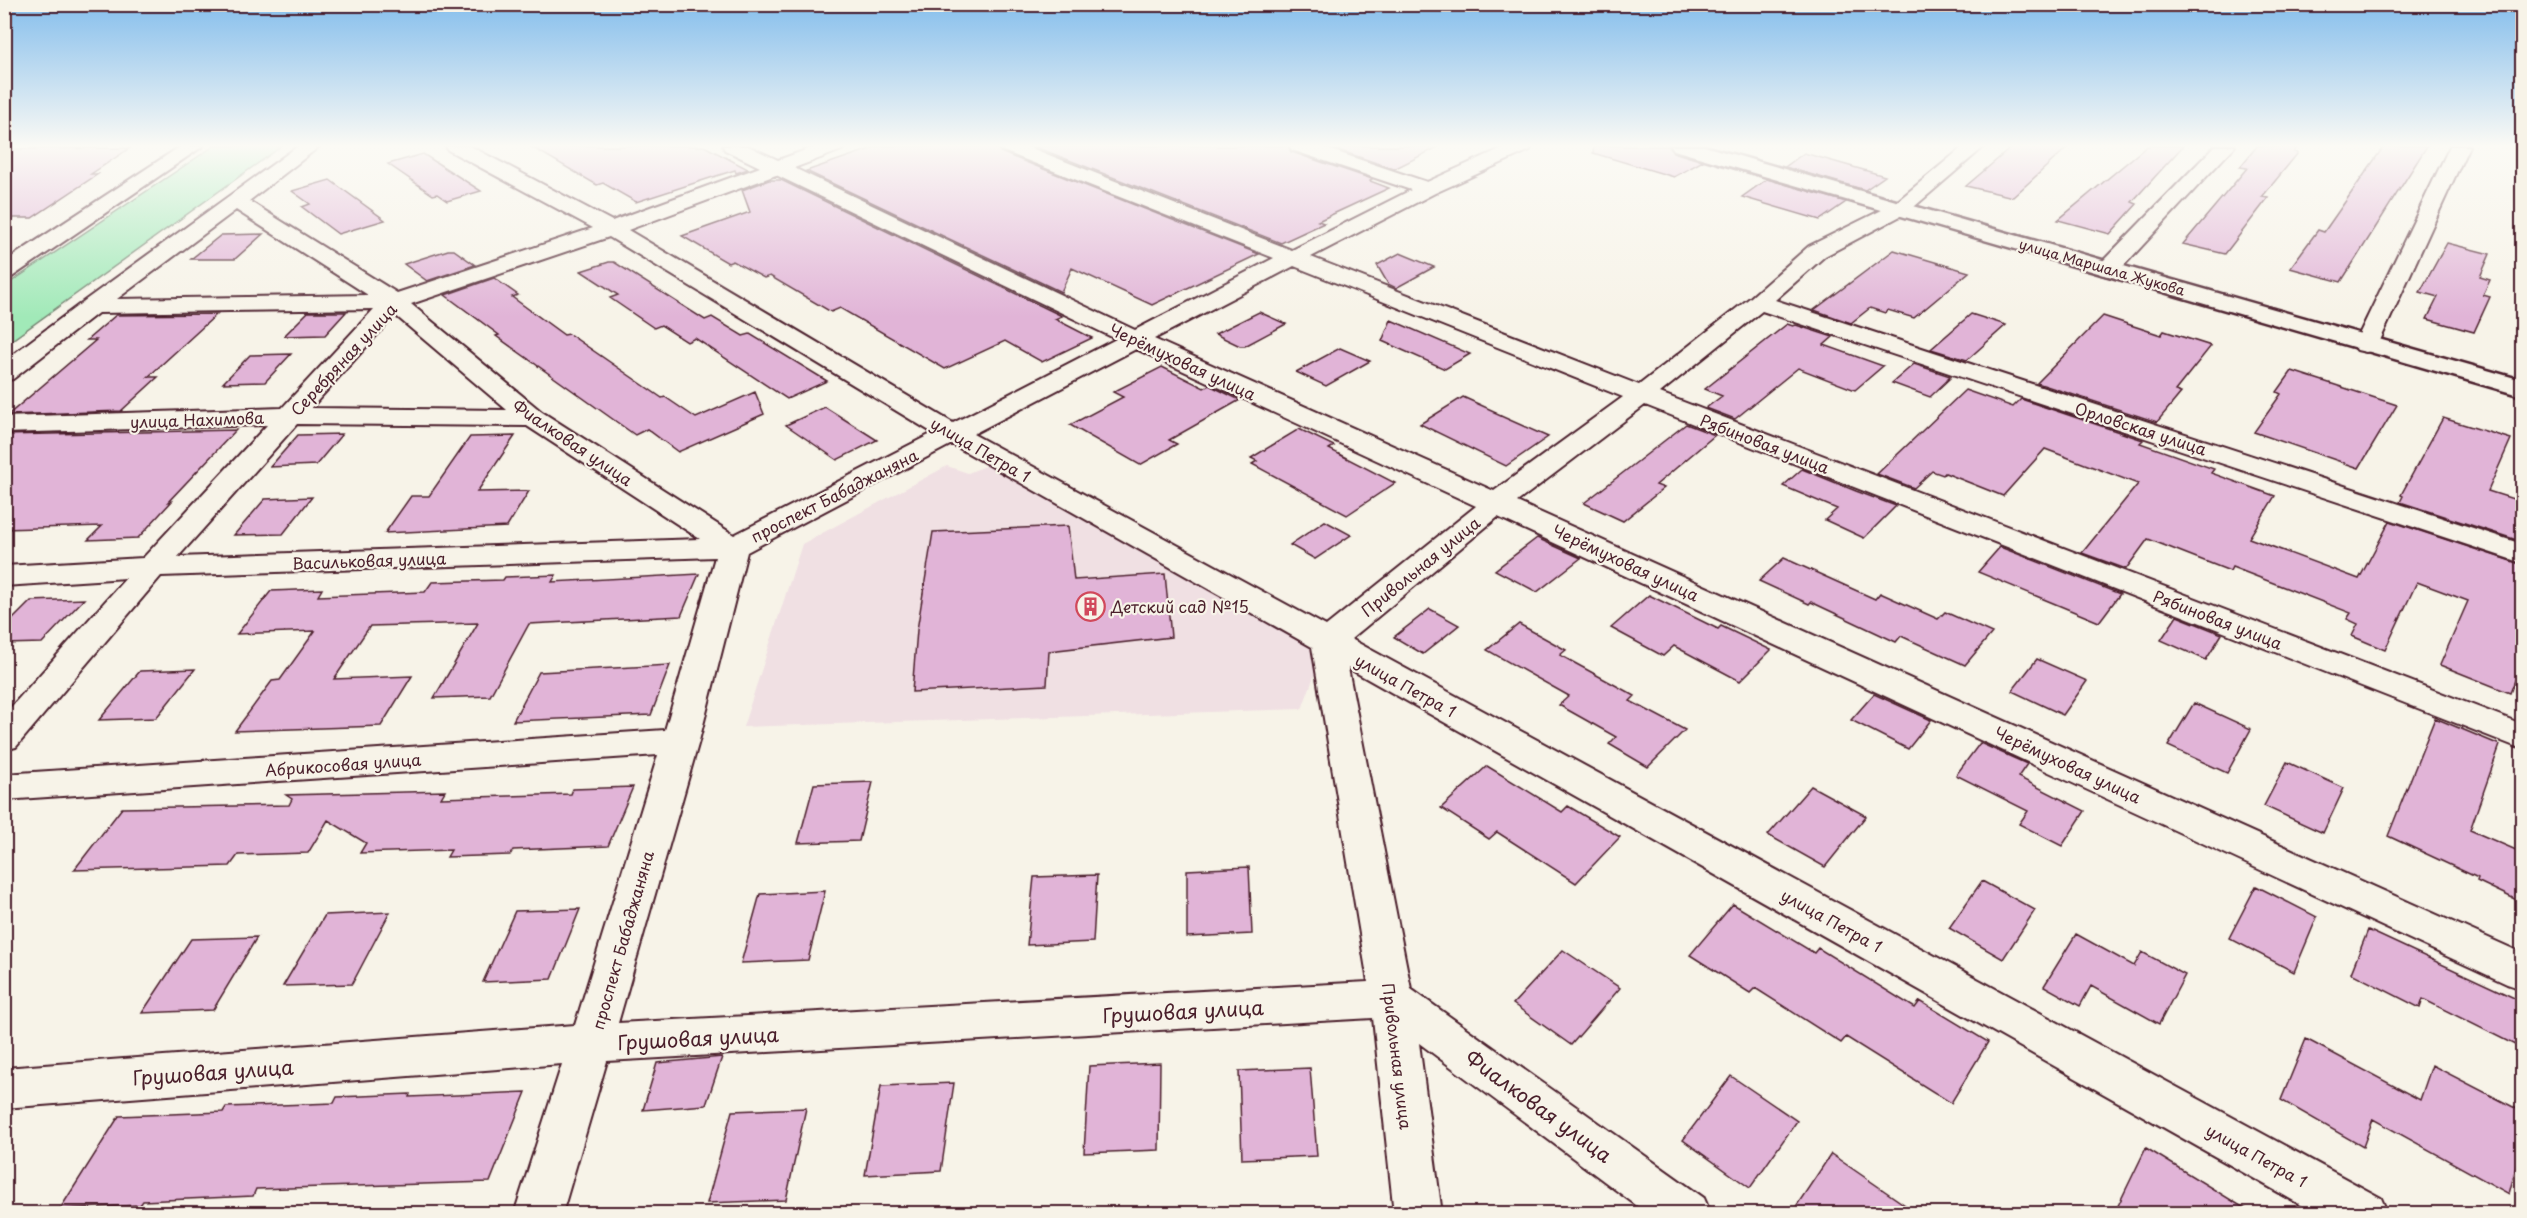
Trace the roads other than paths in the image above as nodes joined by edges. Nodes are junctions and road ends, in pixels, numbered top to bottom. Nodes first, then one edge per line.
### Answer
1 (108, 203) edge
2 (234, 203) edge
3 (240, 203) edge
4 (562, 203) edge
5 (681, 203) edge
6 (851, 203) edge
7 (1152, 203) edge
8 (1401, 203) edge
9 (1883, 203) edge
10 (1907, 203) edge
11 (2172, 203) edge
12 (2433, 203) edge
13 (1901, 208) junction
14 (611, 229) junction
15 (1292, 258) junction
16 (2108, 270) junction
17 (4, 272) edge
18 (394, 302) junction
19 (1759, 302) junction
20 (92, 306) junction
21 (1137, 340) junction
22 (2367, 345) junction
23 (4, 374) edge
24 (2523, 388) edge
25 (1642, 395) junction
26 (289, 416) junction
27 (533, 418) junction
28 (4, 425) edge
29 (953, 434) junction
30 (1497, 503) junction
31 (733, 547) junction
32 (2523, 554) edge
33 (152, 567) junction
34 (4, 576) edge
35 (1327, 642) junction
36 (2523, 737) edge
37 (4, 738) edge
38 (681, 741) junction
39 (4, 787) edge
40 (2523, 972) edge
41 (1392, 999) junction
42 (591, 1043) junction
43 (4, 1088) edge
44 (538, 1214) edge
45 (1418, 1214) edge
46 (1687, 1214) edge
47 (2364, 1214) edge

1 - 17 street
2 - 20 street
3 - 18 street, Фиалковая улица
4 - 14 street, улица Петра 1
5 - 14 street, Серебряная улица
6 - 21 street, Черёмуховая улица
7 - 15 street, Рябиновая улица
8 - 15 street, проспект Бабаджаняна
9 - 13 main road, улица Маршала Жукова
10 - 13 street, Привольная улица
11 - 16 street
12 - 22 street
13 - 16 main road, улица Маршала Жукова
13 - 19 street, Привольная улица
14 - 18 street, Серебряная улица
14 - 29 street, улица Петра 1
15 - 21 street, проспект Бабаджаняна
15 - 25 street, Рябиновая улица
16 - 22 main road, улица Маршала Жукова
18 - 20 street
18 - 26 street, Серебряная улица
18 - 27 street, Фиалковая улица
19 - 25 street, Привольная улица
19 - 32 street, Орловская улица
20 - 23 street
21 - 29 street, проспект Бабаджаняна
21 - 30 street, Черёмуховая улица
22 - 24 main road, улица Маршала Жукова
25 - 30 street, Привольная улица
25 - 36 street, Рябиновая улица
26 - 27 street, улица Нахимова
26 - 28 street, улица Нахимова
26 - 33 street, Серебряная улица
27 - 31 street, Фиалковая улица
29 - 31 street, проспект Бабаджаняна
29 - 35 street, улица Петра 1
30 - 35 street, Привольная улица
30 - 40 street, Черёмуховая улица
31 - 33 street, Васильковая улица
31 - 38 street, проспект Бабаджаняна
33 - 34 street, Васильковая улица
33 - 37 street, Серебряная улица
35 - 41 street, Привольная улица
35 - 47 street, улица Петра 1
38 - 39 street, Абрикосовая улица
38 - 42 street, проспект Бабаджаняна
41 - 42 street, Грушовая улица
41 - 45 street, Привольная улица
41 - 46 street, Фиалковая улица
42 - 43 street, Грушовая улица
42 - 44 street, проспект Бабаджаняна

